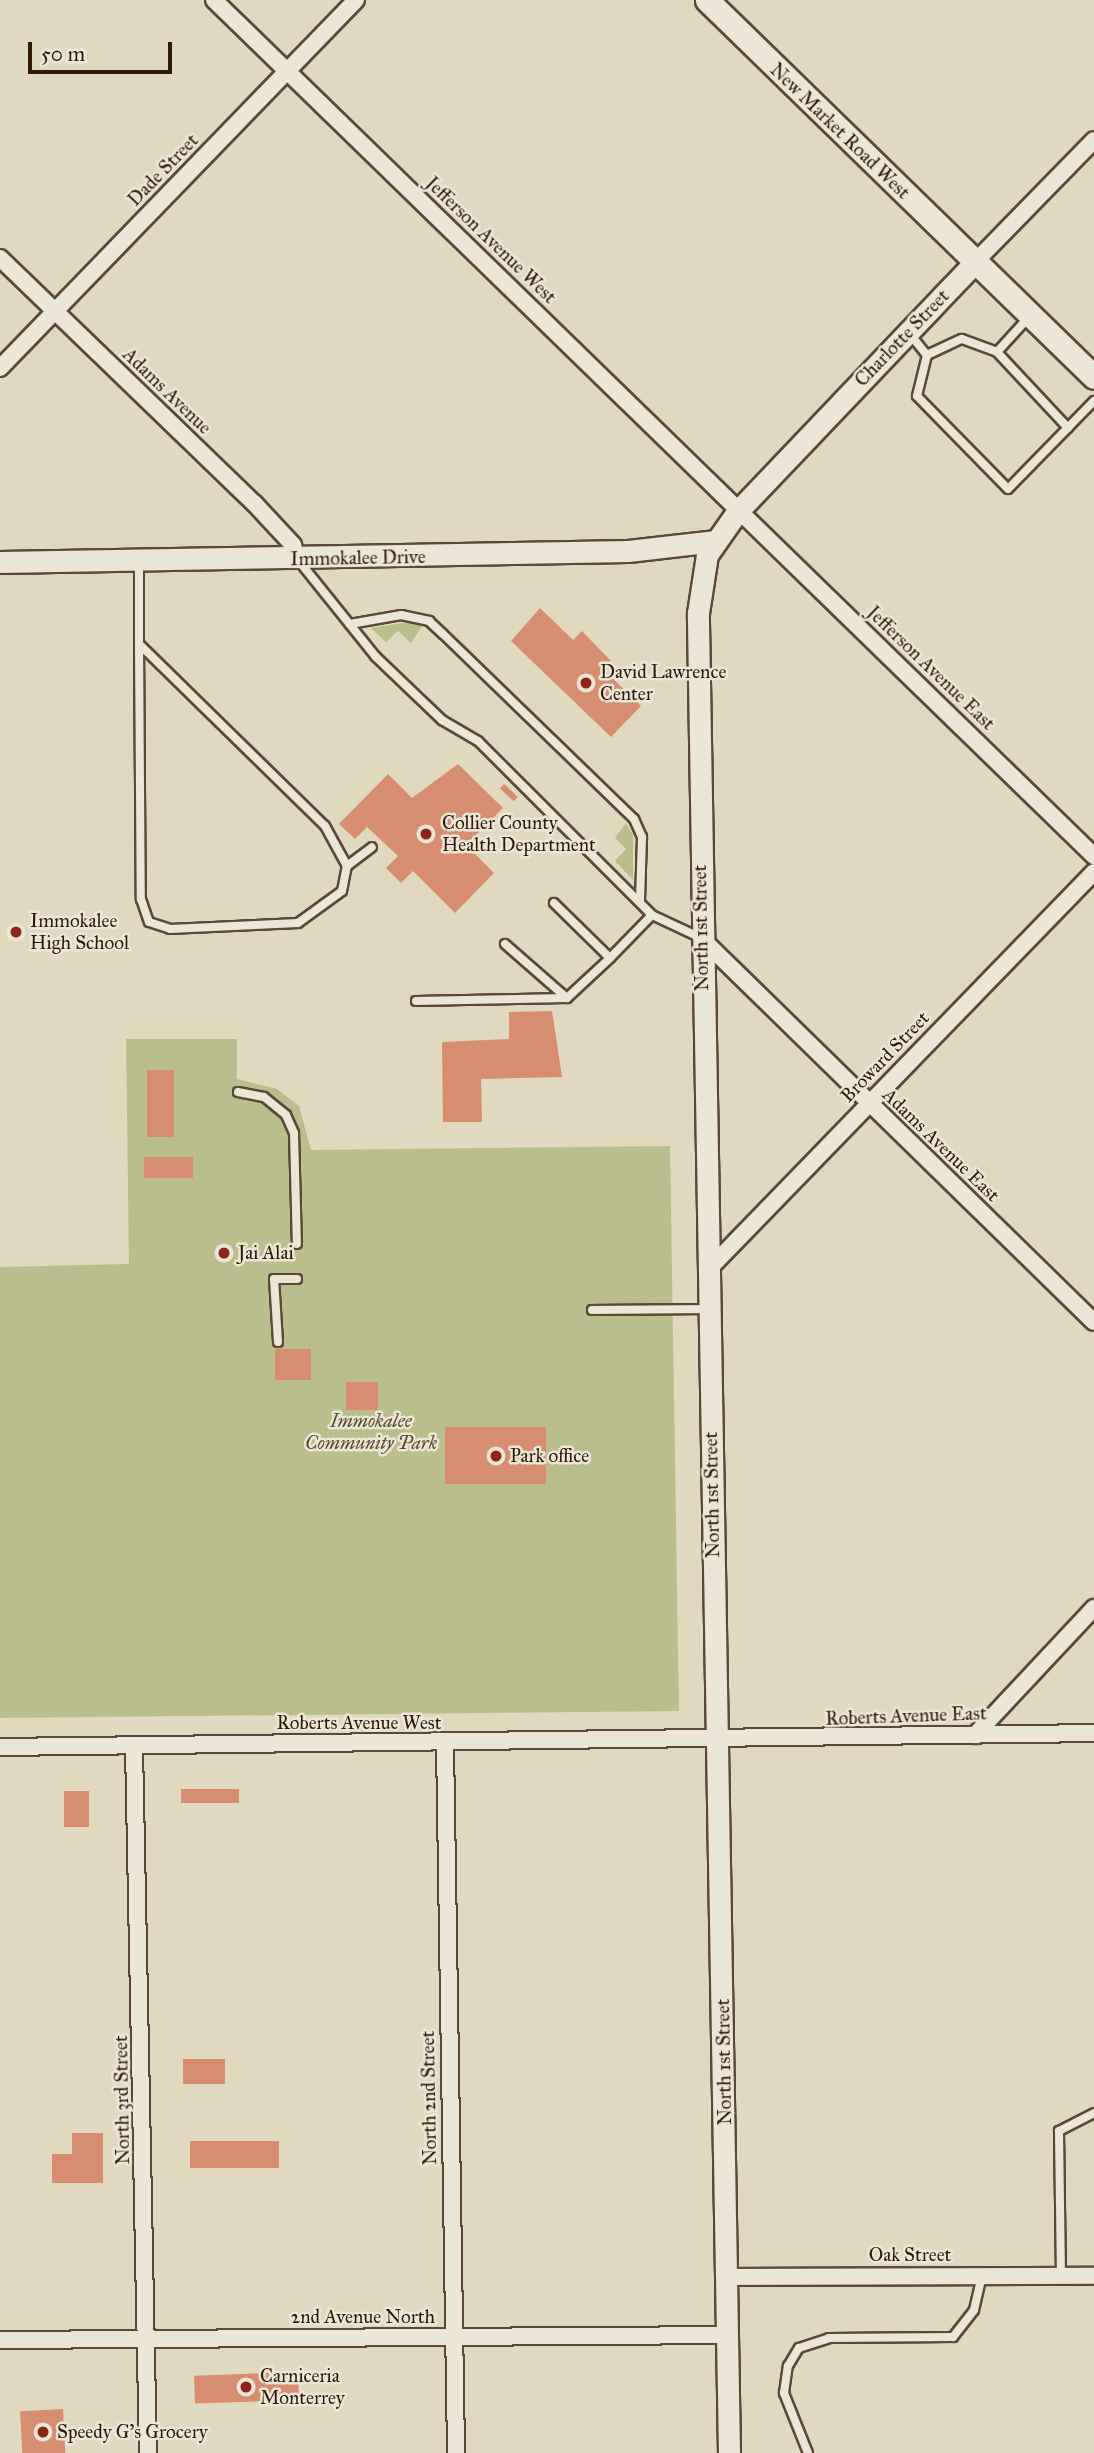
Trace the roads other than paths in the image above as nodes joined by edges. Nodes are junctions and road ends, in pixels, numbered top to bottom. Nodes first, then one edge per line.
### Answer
1 (214, 0) edge
2 (356, 0) edge
3 (706, 0) edge
4 (287, 72) junction
5 (1094, 140) edge
6 (0, 258) edge
7 (975, 262) junction
8 (54, 312) junction
9 (1030, 315) junction
10 (909, 333) junction
11 (997, 352) junction
12 (927, 355) junction
13 (0, 368) edge
14 (1094, 377) edge
15 (1094, 401) edge
16 (1068, 428) junction
17 (737, 512) junction
18 (716, 541) junction
19 (297, 559) junction
20 (139, 561) junction
21 (0, 562) edge
22 (349, 624) junction
23 (139, 644) junction
24 (372, 847) dead end
25 (1094, 856) edge
26 (347, 866) junction
27 (1094, 872) edge
28 (640, 902) junction
29 (554, 903) dead end
30 (652, 915) junction
31 (701, 938) junction
32 (505, 944) dead end
33 (610, 958) junction
34 (567, 998) junction
35 (416, 1001) dead end
36 (238, 1092) dead end
37 (869, 1104) junction
38 (297, 1244) dead end
39 (707, 1271) junction
40 (297, 1279) dead end
41 (708, 1309) junction
42 (592, 1310) dead end
43 (1094, 1321) edge
44 (278, 1342) dead end
45 (1094, 1608) edge
46 (1094, 1733) edge
47 (975, 1735) junction
48 (718, 1741) junction
49 (445, 1743) junction
50 (134, 1746) junction
51 (0, 1747) edge
52 (1094, 2113) edge
53 (982, 2276) junction
54 (1061, 2276) junction
55 (1094, 2276) edge
56 (727, 2277) junction
57 (726, 2335) junction
58 (454, 2338) junction
59 (147, 2339) junction
60 (0, 2340) edge
61 (148, 2453) edge
62 (456, 2453) edge
63 (729, 2453) edge
64 (808, 2453) edge

1 - 4 street, Jefferson Avenue West
2 - 4 street, Dade Street
3 - 7 main road, New Market Road West
4 - 8 street, Dade Street
4 - 17 street, Jefferson Avenue West
5 - 7 street, Charlotte Street
6 - 8 street, Adams Avenue
7 - 9 main road, New Market Road West
7 - 10 street, Charlotte Street
8 - 13 street, Dade Street
8 - 19 street, Adams Avenue
9 - 11 lane
9 - 14 main road, New Market Road West
10 - 12 lane
10 - 17 street, Charlotte Street
11 - 12 lane
11 - 16 lane
12 - 16 lane
15 - 16 lane
17 - 18 street, Charlotte Street
17 - 25 street, Jefferson Avenue East
18 - 19 street, Immokalee Drive
18 - 31 street, North 1st Street
19 - 20 street, Immokalee Drive
19 - 22 lane
20 - 21 street, Immokalee Drive
20 - 23 lane
22 - 28 lane
22 - 28 lane
23 - 26 lane
23 - 26 lane
24 - 26 lane
27 - 37 street, Broward Street
28 - 30 lane
29 - 33 lane
30 - 31 lane
30 - 33 lane
31 - 37 street, Adams Avenue East
31 - 39 street, North 1st Street
32 - 34 lane
33 - 34 lane
34 - 35 lane
36 - 38 lane
37 - 39 street, Broward Street
37 - 43 street, Adams Avenue East
39 - 41 street, North 1st Street
40 - 44 lane
41 - 42 lane
41 - 48 street, North 1st Street
45 - 47 street
46 - 47 street, Roberts Avenue East
47 - 48 street, Roberts Avenue East
48 - 49 street, Roberts Avenue West
48 - 56 street, North 1st Street
49 - 50 street, Roberts Avenue West
49 - 58 street, North 2nd Street
50 - 51 street, Roberts Avenue West
50 - 59 street, North 3rd Street
52 - 54 lane
53 - 54 street, Oak Street
53 - 56 street, Oak Street
53 - 64 lane
54 - 55 street, Oak Street
56 - 57 street, North 1st Street
57 - 58 street, 2nd Avenue North
57 - 63 street, North 1st Street
58 - 59 street, 2nd Avenue North
58 - 62 street, North 2nd Street
59 - 60 street, 2nd Avenue North
59 - 61 street, North 3rd Street

